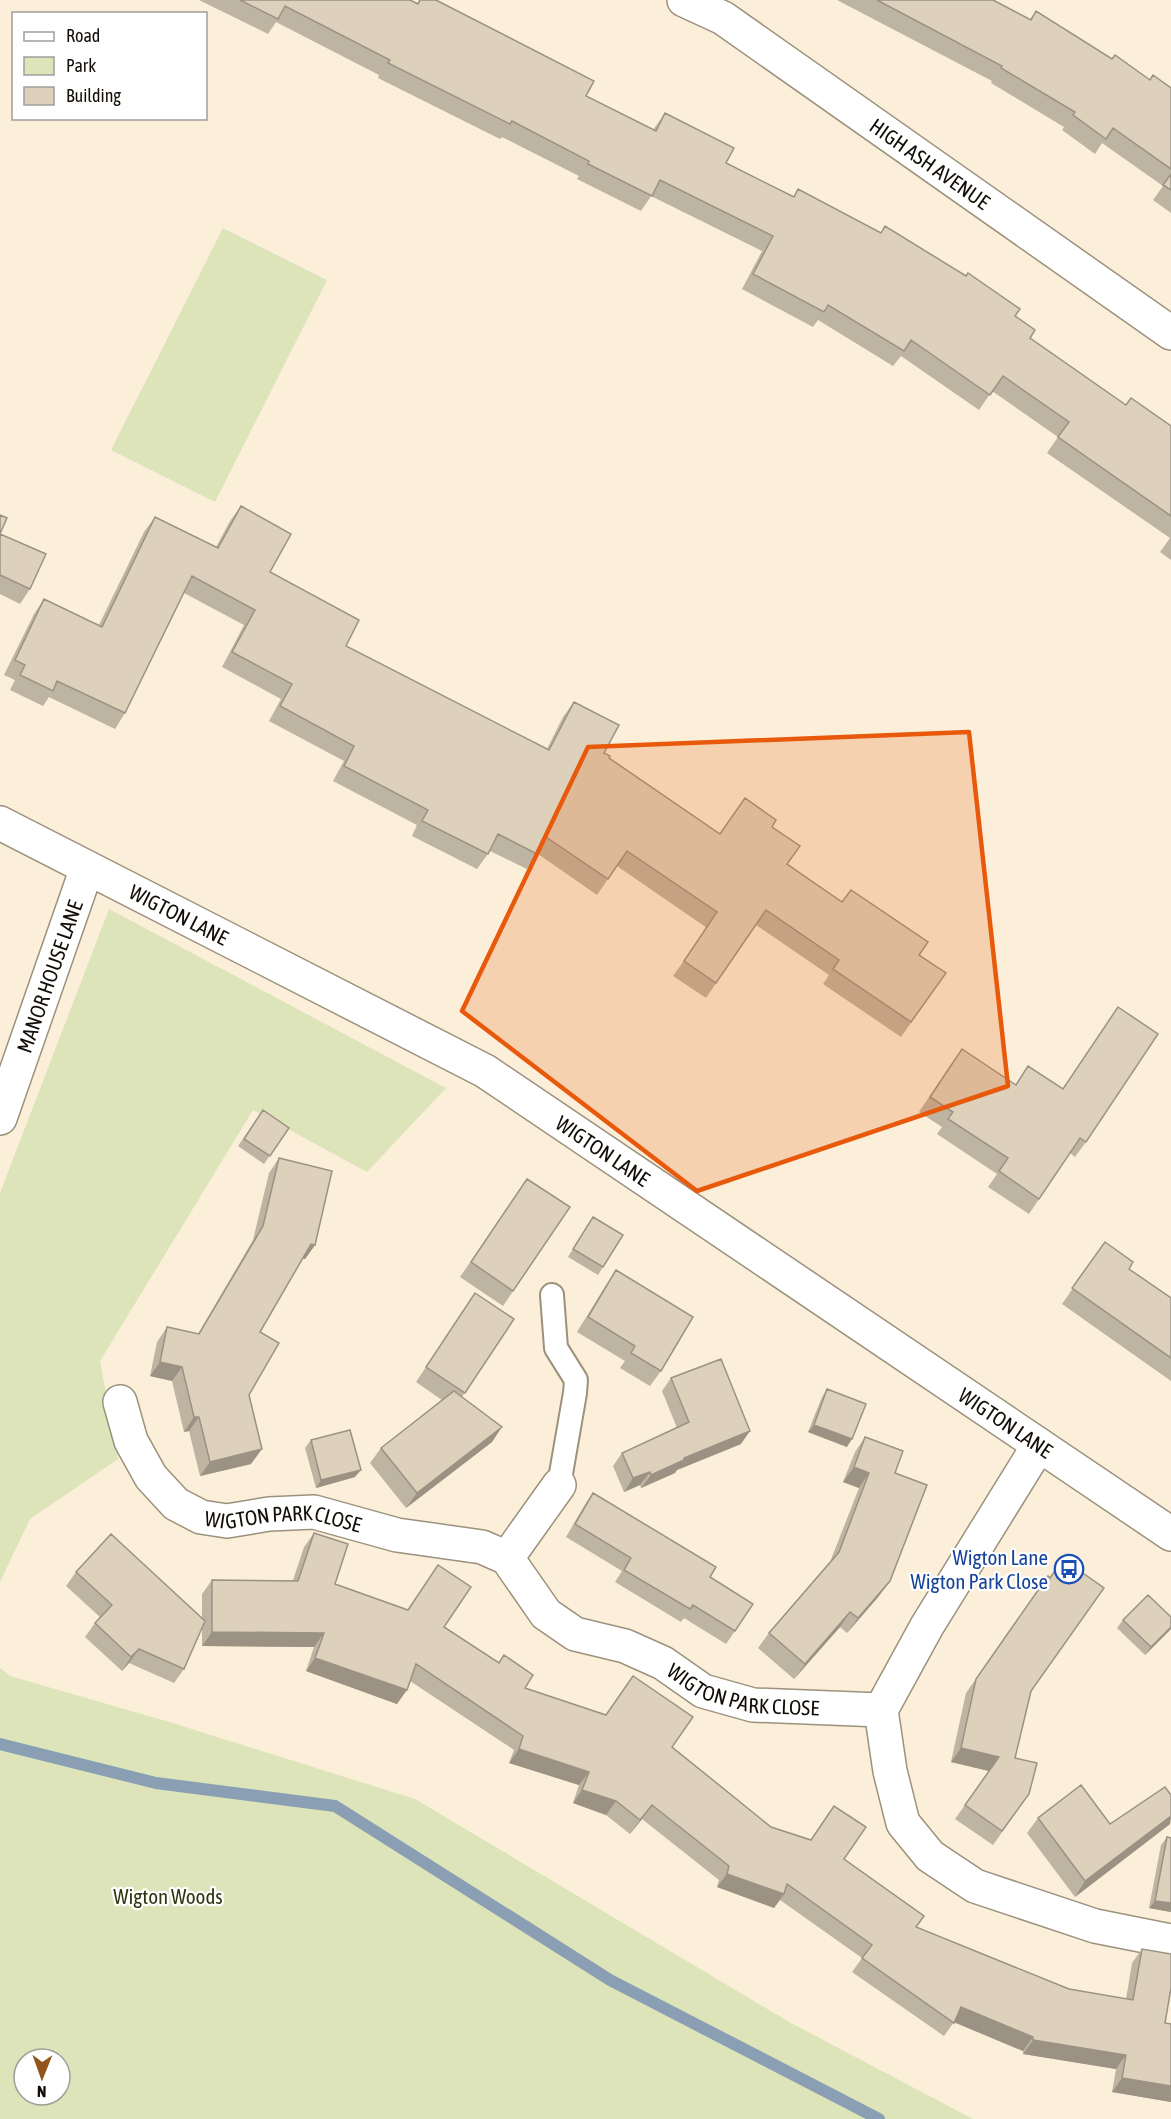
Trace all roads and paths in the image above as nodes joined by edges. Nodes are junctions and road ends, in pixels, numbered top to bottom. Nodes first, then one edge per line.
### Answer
1 (684, 0) edge
2 (731, 9) edge
3 (1171, 333) edge
4 (0, 823) edge
5 (87, 868) junction
6 (0, 1118) edge
7 (552, 1295) dead end
8 (120, 1402) dead end
9 (1040, 1446) junction
10 (559, 1485) joint
11 (1171, 1534) edge
12 (507, 1557) junction
13 (881, 1710) junction
14 (1171, 1941) edge

1 - 2 street, HIGH ASH AVENUE
2 - 3 street, HIGH ASH AVENUE
4 - 5 street, WIGTON LANE
5 - 6 street, MANOR HOUSE LANE
5 - 9 street, WIGTON LANE
7 - 10 lane
8 - 12 street, WIGTON PARK CLOSE
9 - 11 street, WIGTON LANE
9 - 13 street
10 - 12 street
12 - 13 street, WIGTON PARK CLOSE
13 - 14 street

